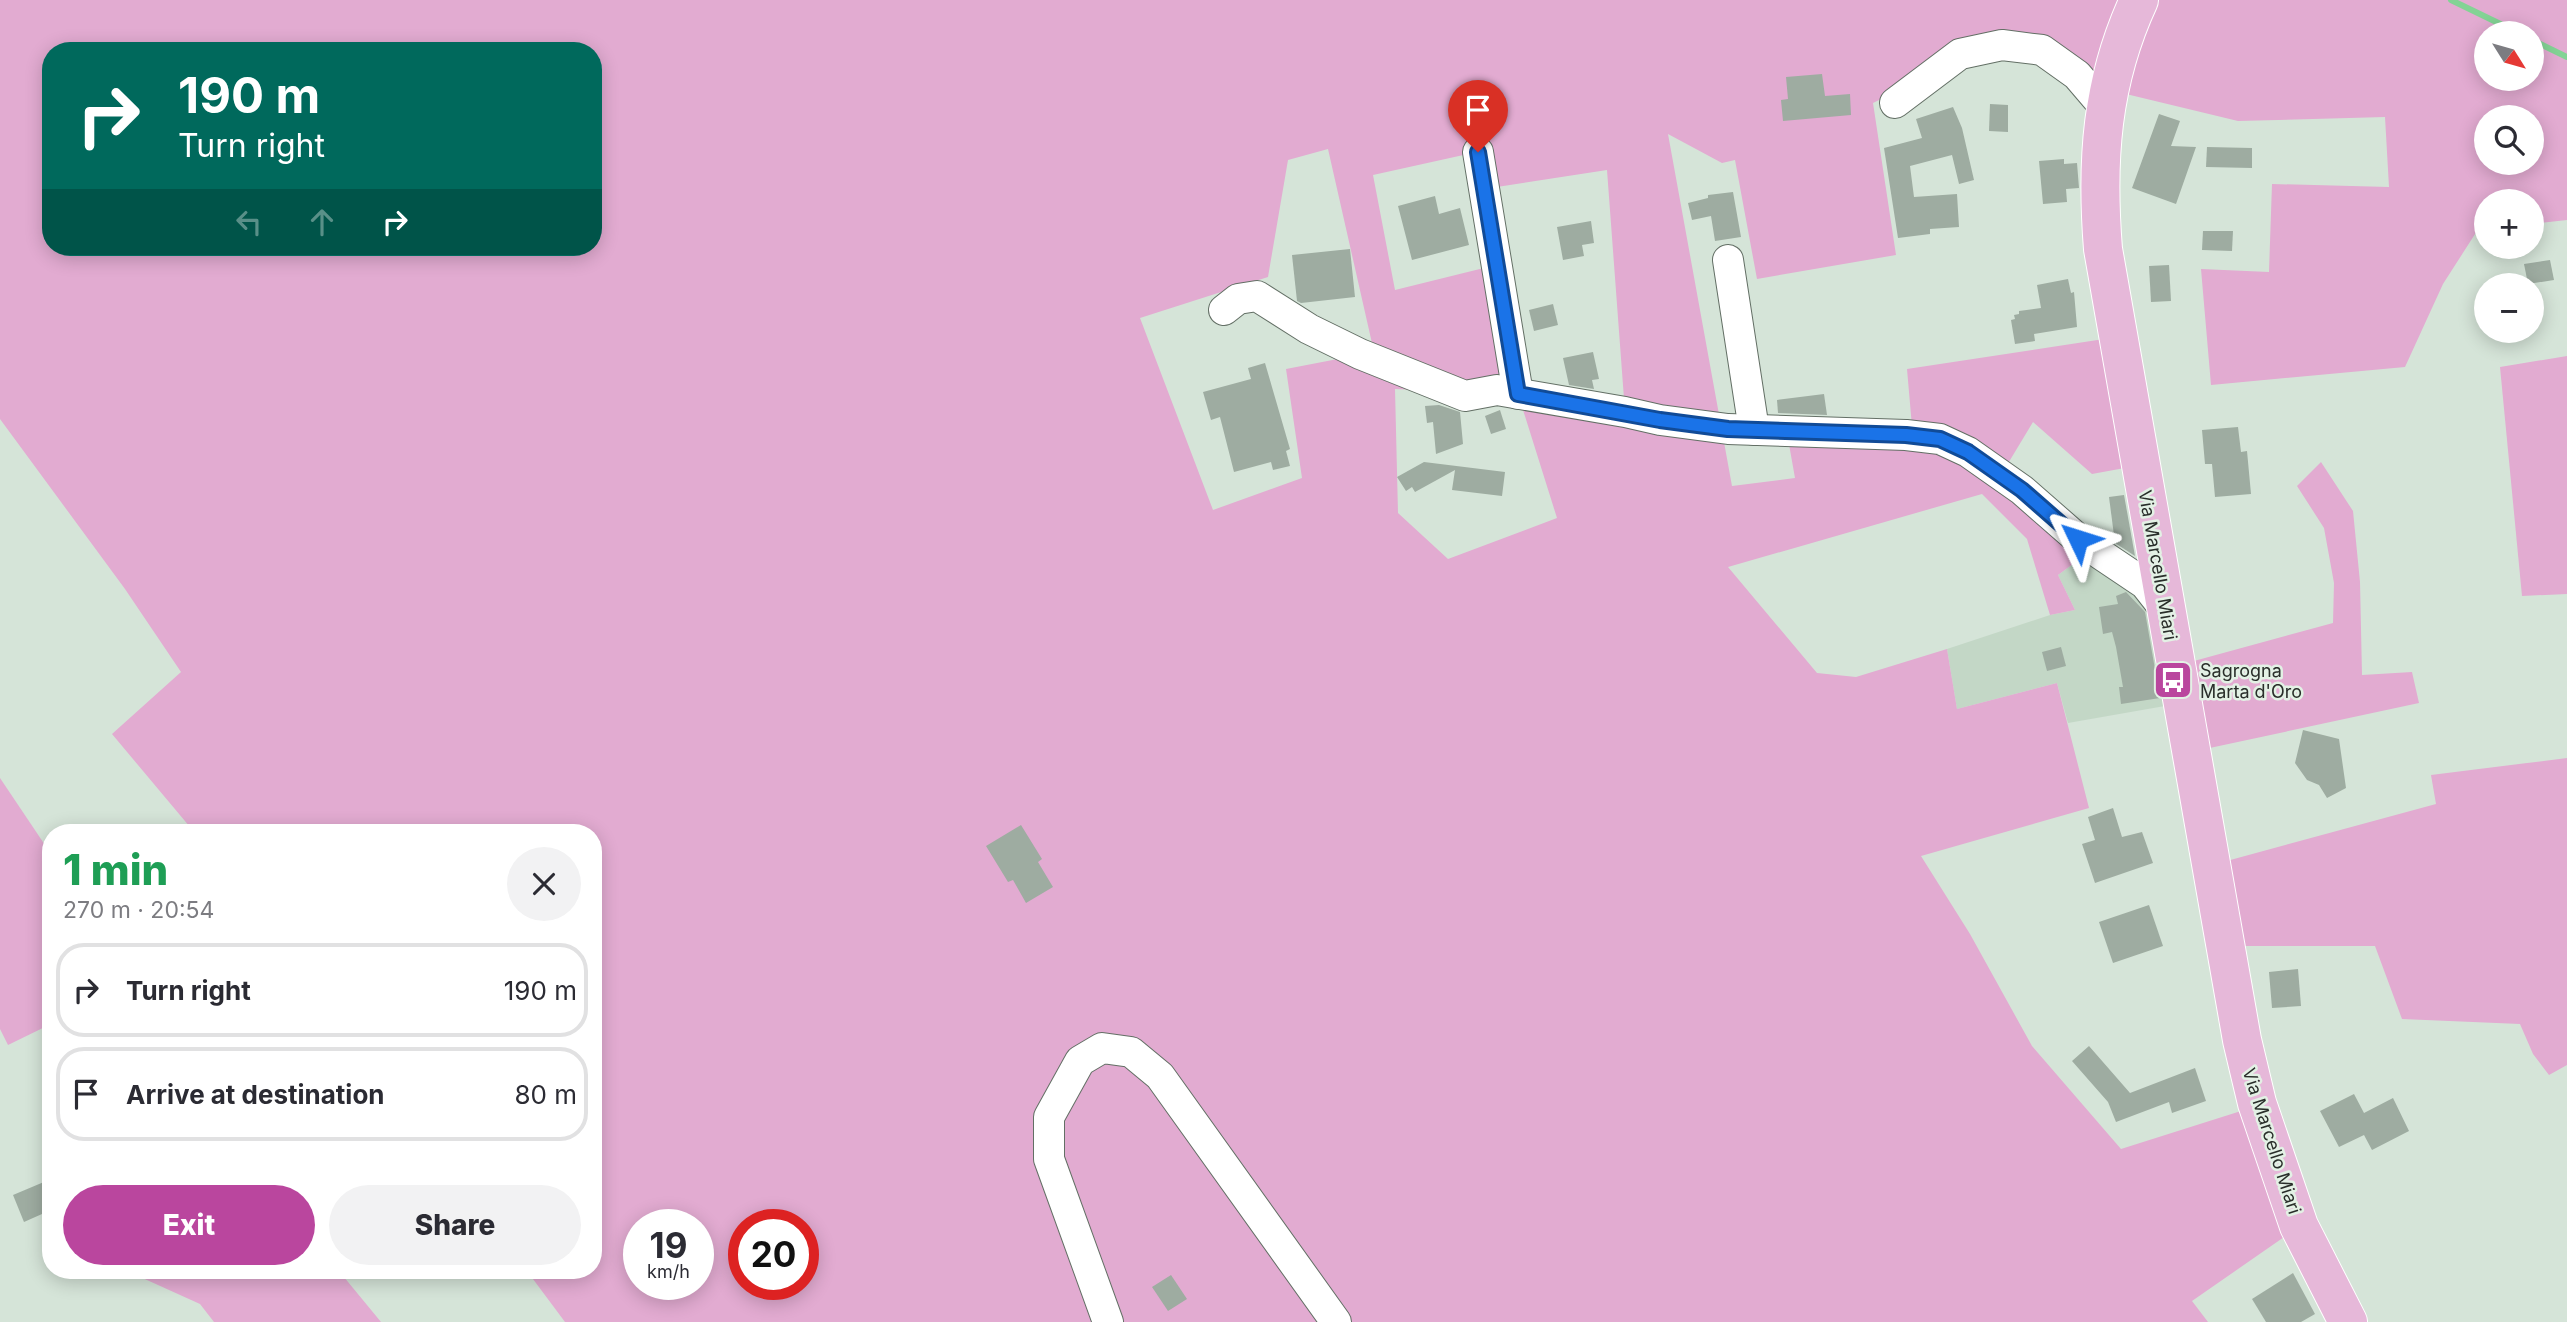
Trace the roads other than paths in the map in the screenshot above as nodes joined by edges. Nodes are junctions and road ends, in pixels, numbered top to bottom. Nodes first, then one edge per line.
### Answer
1 (2138, 2) edge
2 (1895, 103) dead end
3 (2106, 109) junction
4 (1478, 152) dead end
5 (1728, 260) dead end
6 (1224, 310) dead end
7 (1518, 394) junction
8 (1754, 430) junction
9 (2167, 612) junction
10 (1108, 1322) edge
11 (1336, 1322) edge
12 (2348, 1322) edge

1 - 3 main road, Via Marcello Miari
2 - 3 lane
3 - 9 main road, Via Marcello Miari
4 - 7 lane
5 - 8 lane
6 - 7 lane
7 - 8 lane
8 - 9 lane
9 - 12 main road, Via Marcello Miari
10 - 11 lane

